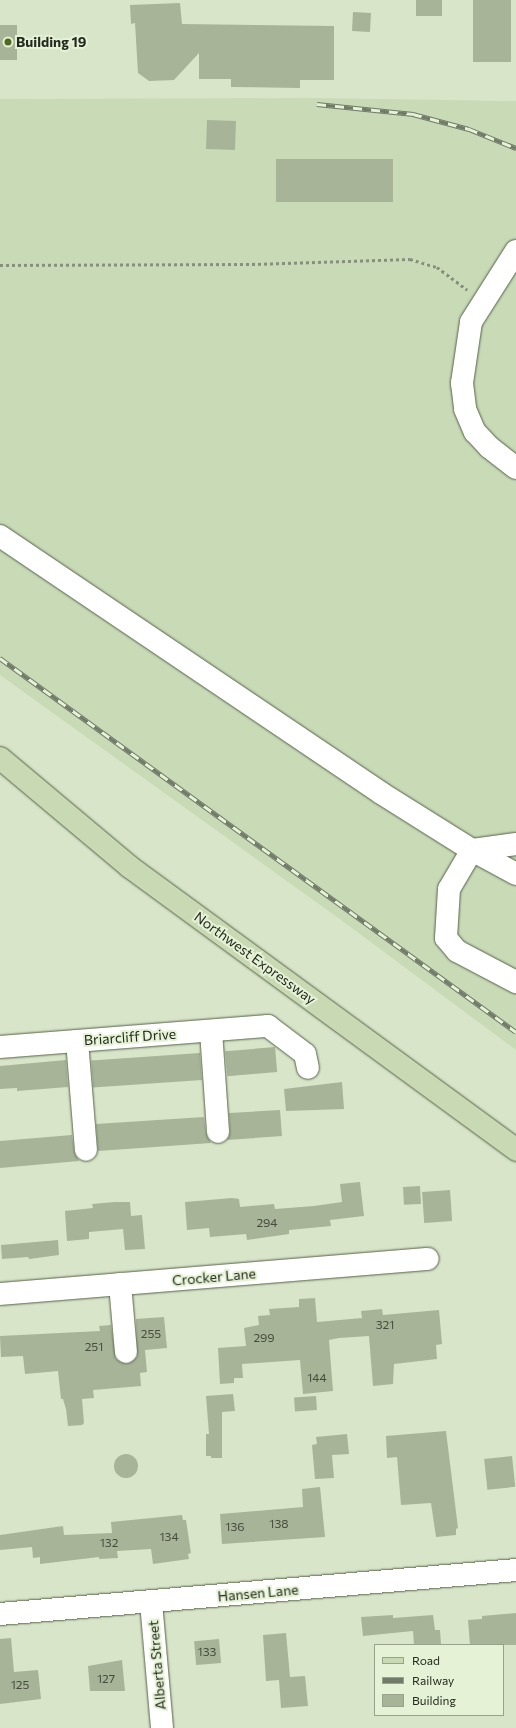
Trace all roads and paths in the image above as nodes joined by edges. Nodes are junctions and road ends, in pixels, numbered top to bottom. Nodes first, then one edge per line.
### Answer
1 (516, 250) edge
2 (0, 265) edge
3 (480, 304) junction
4 (516, 468) edge
5 (0, 536) edge
6 (0, 758) edge
7 (516, 844) edge
8 (472, 850) junction
9 (516, 874) edge
10 (516, 982) edge
11 (211, 1031) junction
12 (77, 1041) junction
13 (0, 1047) edge
14 (308, 1068) dead end
15 (218, 1132) dead end
16 (86, 1150) dead end
17 (516, 1150) edge
18 (428, 1259) dead end
19 (120, 1284) junction
20 (0, 1294) edge
21 (126, 1352) dead end
22 (516, 1570) edge
23 (152, 1602) junction
24 (0, 1614) edge
25 (162, 1728) edge

1 - 3 street
2 - 3 path
3 - 4 street
5 - 8 street
6 - 17 main road, Northwest Expressway
7 - 8 street
8 - 9 street
8 - 10 street
11 - 12 street, Briarcliff Drive
11 - 14 street, Briarcliff Drive
11 - 15 street
12 - 13 street, Briarcliff Drive
12 - 16 street
18 - 19 street, Crocker Lane
19 - 20 street, Crocker Lane
19 - 21 street
22 - 23 street, Hansen Lane
23 - 24 street, Hansen Lane
23 - 25 street, Alberta Street

